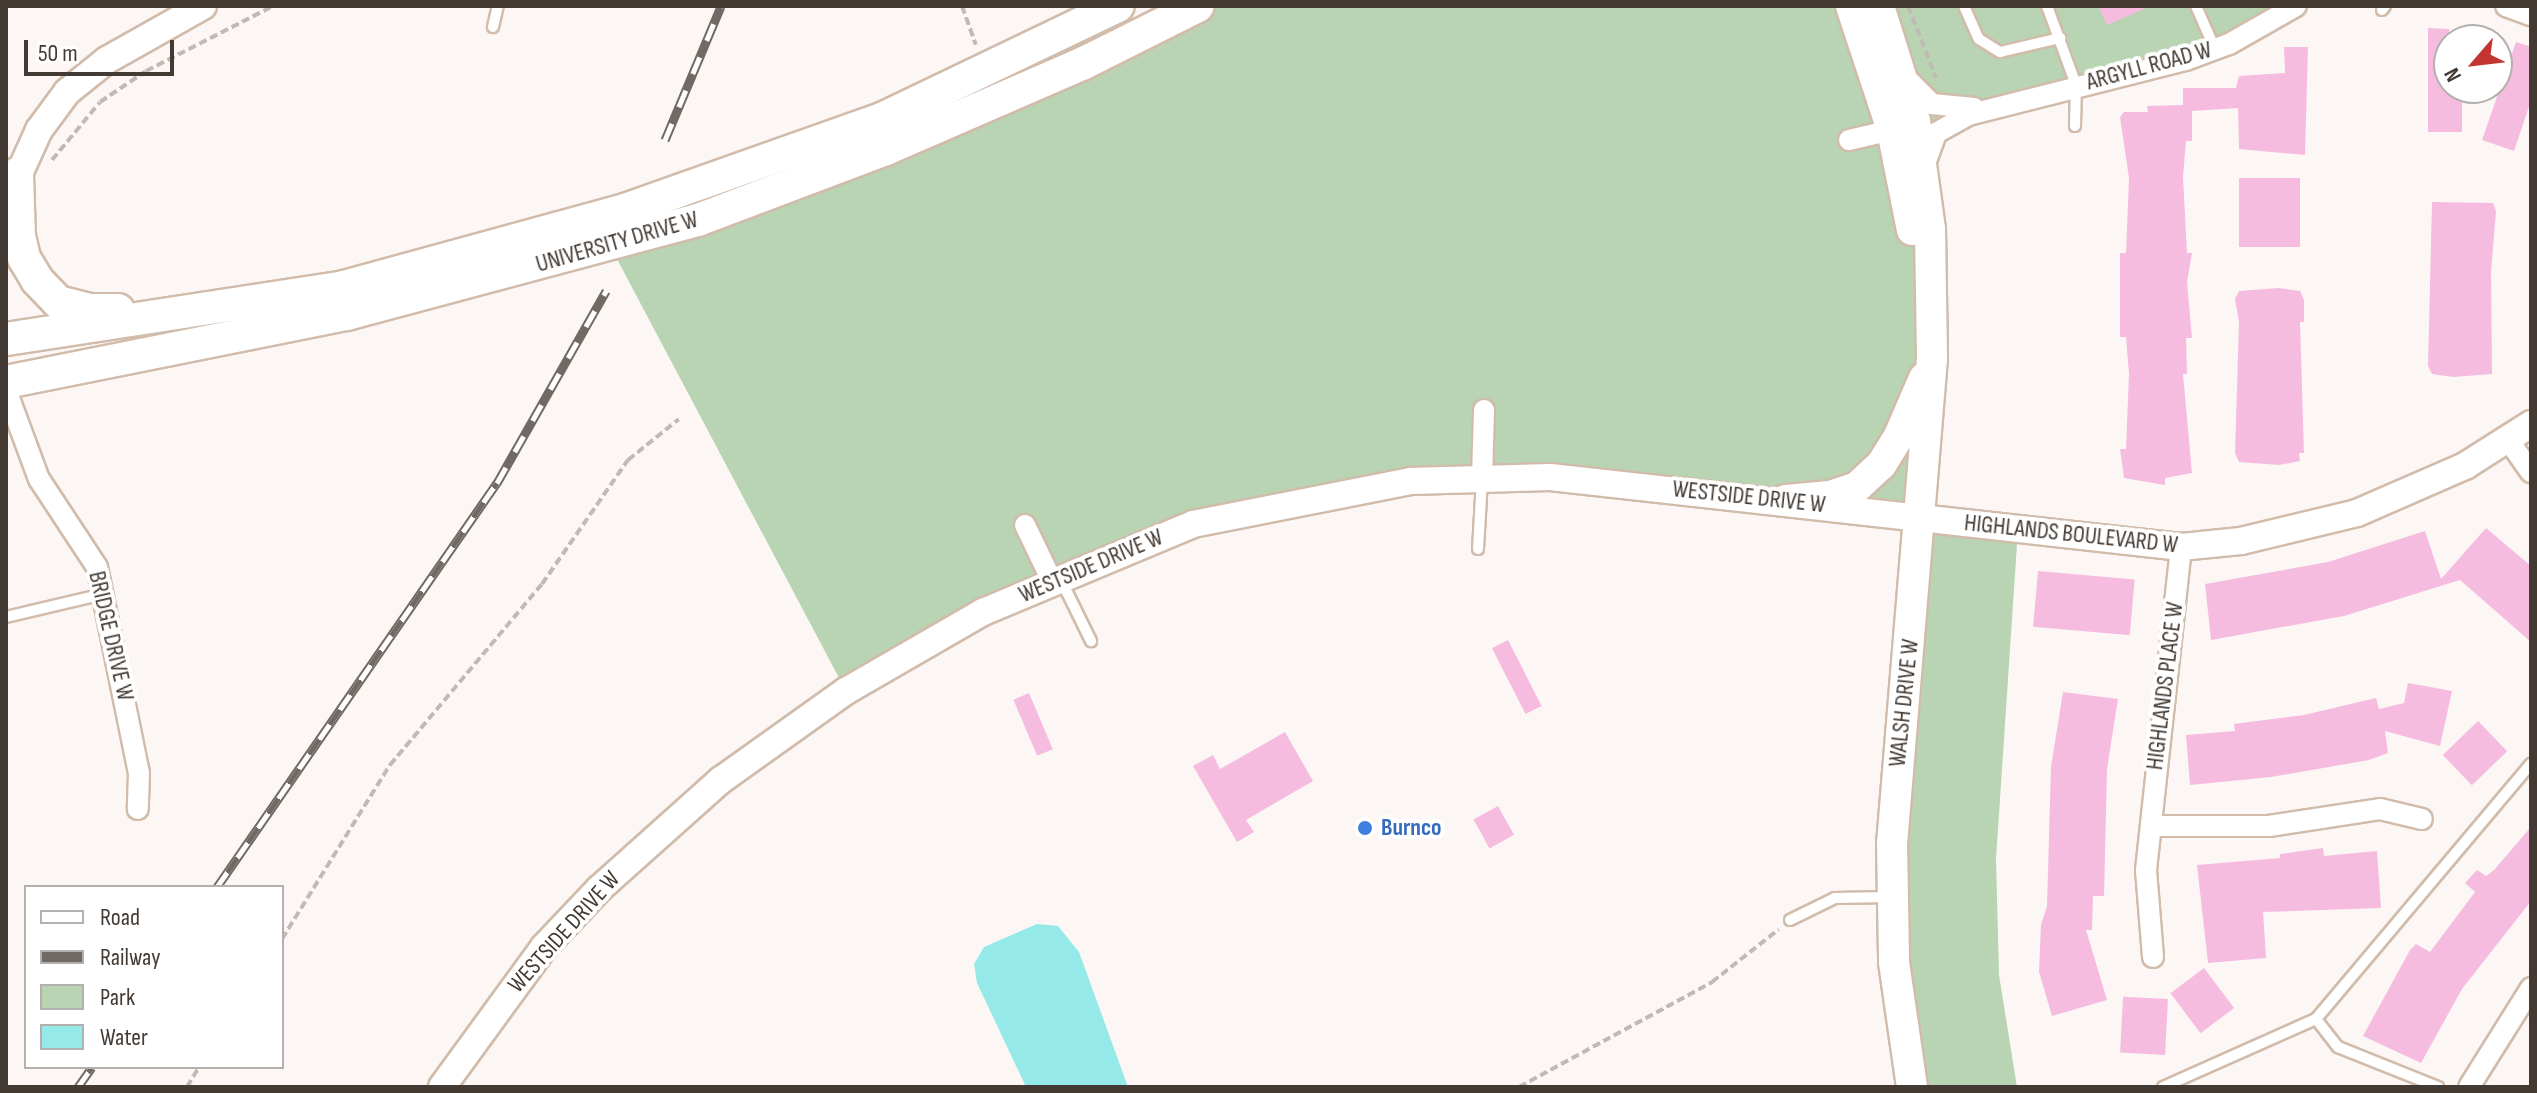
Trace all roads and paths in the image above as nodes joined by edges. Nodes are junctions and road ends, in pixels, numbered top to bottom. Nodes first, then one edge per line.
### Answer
1 (203, 6) edge
2 (273, 6) edge
3 (498, 6) edge
4 (962, 6) edge
5 (1118, 6) edge
6 (1198, 6) edge
7 (1851, 6) edge
8 (1879, 6) edge
9 (1908, 6) edge
10 (1964, 6) edge
11 (2047, 6) edge
12 (2196, 6) edge
13 (2296, 6) edge
14 (2506, 6) edge
15 (2531, 15) edge
16 (493, 27) dead end
17 (2060, 38) junction
18 (991, 42) dead end
19 (2215, 49) junction
20 (1897, 66) junction
21 (2076, 85) junction
22 (1941, 86) dead end
23 (1994, 107) junction
24 (2075, 126) dead end
25 (1892, 130) junction
26 (1849, 140) dead end
27 (50, 164) dead end
28 (17, 174) junction
29 (1925, 187) junction
30 (6, 208) edge
31 (221, 309) junction
32 (1932, 318) junction
33 (6, 339) edge
34 (1932, 358) junction
35 (6, 382) edge
36 (6, 390) edge
37 (1484, 410) dead end
38 (679, 419) dead end
39 (2531, 424) edge
40 (2509, 441) junction
41 (2531, 472) edge
42 (1482, 478) junction
43 (1786, 500) junction
44 (1922, 518) junction
45 (1025, 525) dead end
46 (2181, 547) junction
47 (1478, 549) dead end
48 (1056, 579) junction
49 (105, 593) junction
50 (6, 617) edge
51 (1091, 641) dead end
52 (2531, 764) edge
53 (138, 809) dead end
54 (2422, 819) dead end
55 (2152, 826) junction
56 (1891, 897) junction
57 (1790, 920) joint
58 (284, 936) edge
59 (2153, 957) dead end
60 (2531, 988) edge
61 (2316, 1019) junction
62 (198, 1069) edge
63 (187, 1087) edge
64 (442, 1087) edge
65 (1519, 1087) edge
66 (1912, 1087) edge
67 (2163, 1087) edge
68 (2438, 1087) edge
69 (2469, 1087) edge

1 - 28 street
2 - 27 path
3 - 16 lane
4 - 18 path
5 - 31 main road, UNIVERSITY DRIVE W
6 - 35 main road, UNIVERSITY DRIVE W
7 - 25 main road, WALSH DRIVE W
8 - 20 main road, WALSH DRIVE W
9 - 22 path
10 - 17 lane
11 - 17 lane
12 - 19 lane
13 - 19 street, ARGYLL ROAD W
14 - 15 street
17 - 21 lane
19 - 21 street, ARGYLL ROAD W
20 - 23 street
20 - 29 main road, WALSH DRIVE W
21 - 23 street, ARGYLL ROAD W
21 - 24 lane
23 - 29 street
25 - 26 street
25 - 32 main road, WALSH DRIVE W
28 - 30 street
28 - 31 main road
29 - 32 main road, WALSH DRIVE W
31 - 33 main road, UNIVERSITY DRIVE W
32 - 34 main road, WALSH DRIVE W
34 - 43 main road
34 - 44 main road, WALSH DRIVE W
36 - 49 street, BRIDGE DRIVE W
37 - 42 street
38 - 58 path
39 - 40 street, HIGHLANDS BOULEVARD W
40 - 41 street
40 - 46 street, HIGHLANDS BOULEVARD W
42 - 43 street, WESTSIDE DRIVE W
42 - 47 lane
42 - 48 street, WESTSIDE DRIVE W
43 - 44 street, WESTSIDE DRIVE W
44 - 46 street, HIGHLANDS BOULEVARD W
44 - 56 main road, WALSH DRIVE W
45 - 48 street
46 - 55 street, HIGHLANDS PLACE W
48 - 51 lane
48 - 64 street, WESTSIDE DRIVE W
49 - 50 lane
49 - 53 street, BRIDGE DRIVE W
52 - 61 lane
54 - 55 street
55 - 59 street, HIGHLANDS PLACE W
56 - 57 lane
56 - 66 main road, WALSH DRIVE W
57 - 65 path
60 - 69 street
61 - 67 lane
61 - 68 lane
62 - 63 path

